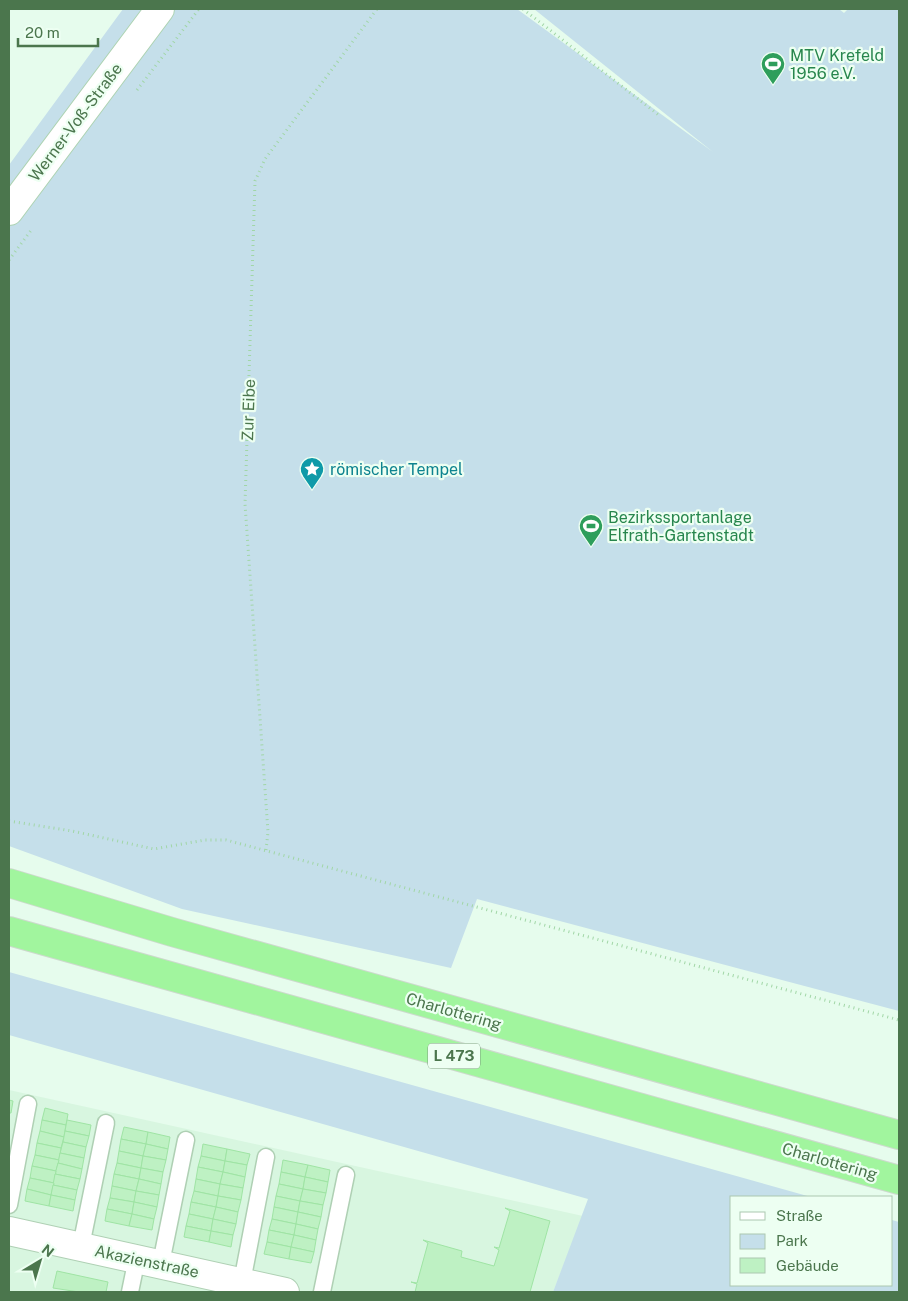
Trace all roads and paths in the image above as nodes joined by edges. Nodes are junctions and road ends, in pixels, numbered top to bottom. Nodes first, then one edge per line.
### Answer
1 (160, 9) edge
2 (378, 9) edge
3 (523, 9) edge
4 (660, 116) dead end
5 (9, 211) edge
6 (9, 821) edge
7 (266, 850) junction
8 (9, 883) edge
9 (9, 932) edge
10 (899, 1020) edge
11 (28, 1104) dead end
12 (106, 1123) dead end
13 (899, 1135) edge
14 (186, 1140) dead end
15 (266, 1157) dead end
16 (346, 1175) dead end
17 (899, 1180) edge
18 (9, 1204) edge
19 (9, 1231) edge
20 (82, 1246) junction
21 (149, 1260) junction
22 (242, 1282) junction
23 (130, 1292) edge
24 (285, 1292) edge
25 (322, 1292) edge

1 - 5 street, Werner-Voß-Straße
2 - 7 path, Zur Eibe
3 - 4 path
6 - 7 path
7 - 10 path
8 - 13 highway, Charlottering / L 473
9 - 17 highway, Charlottering / L 473
11 - 18 lane
12 - 20 lane
14 - 21 lane
15 - 22 lane
16 - 25 lane
19 - 20 street, Akazienstraße
20 - 21 street, Akazienstraße
21 - 22 street, Akazienstraße
21 - 23 lane
22 - 24 street, Akazienstraße

